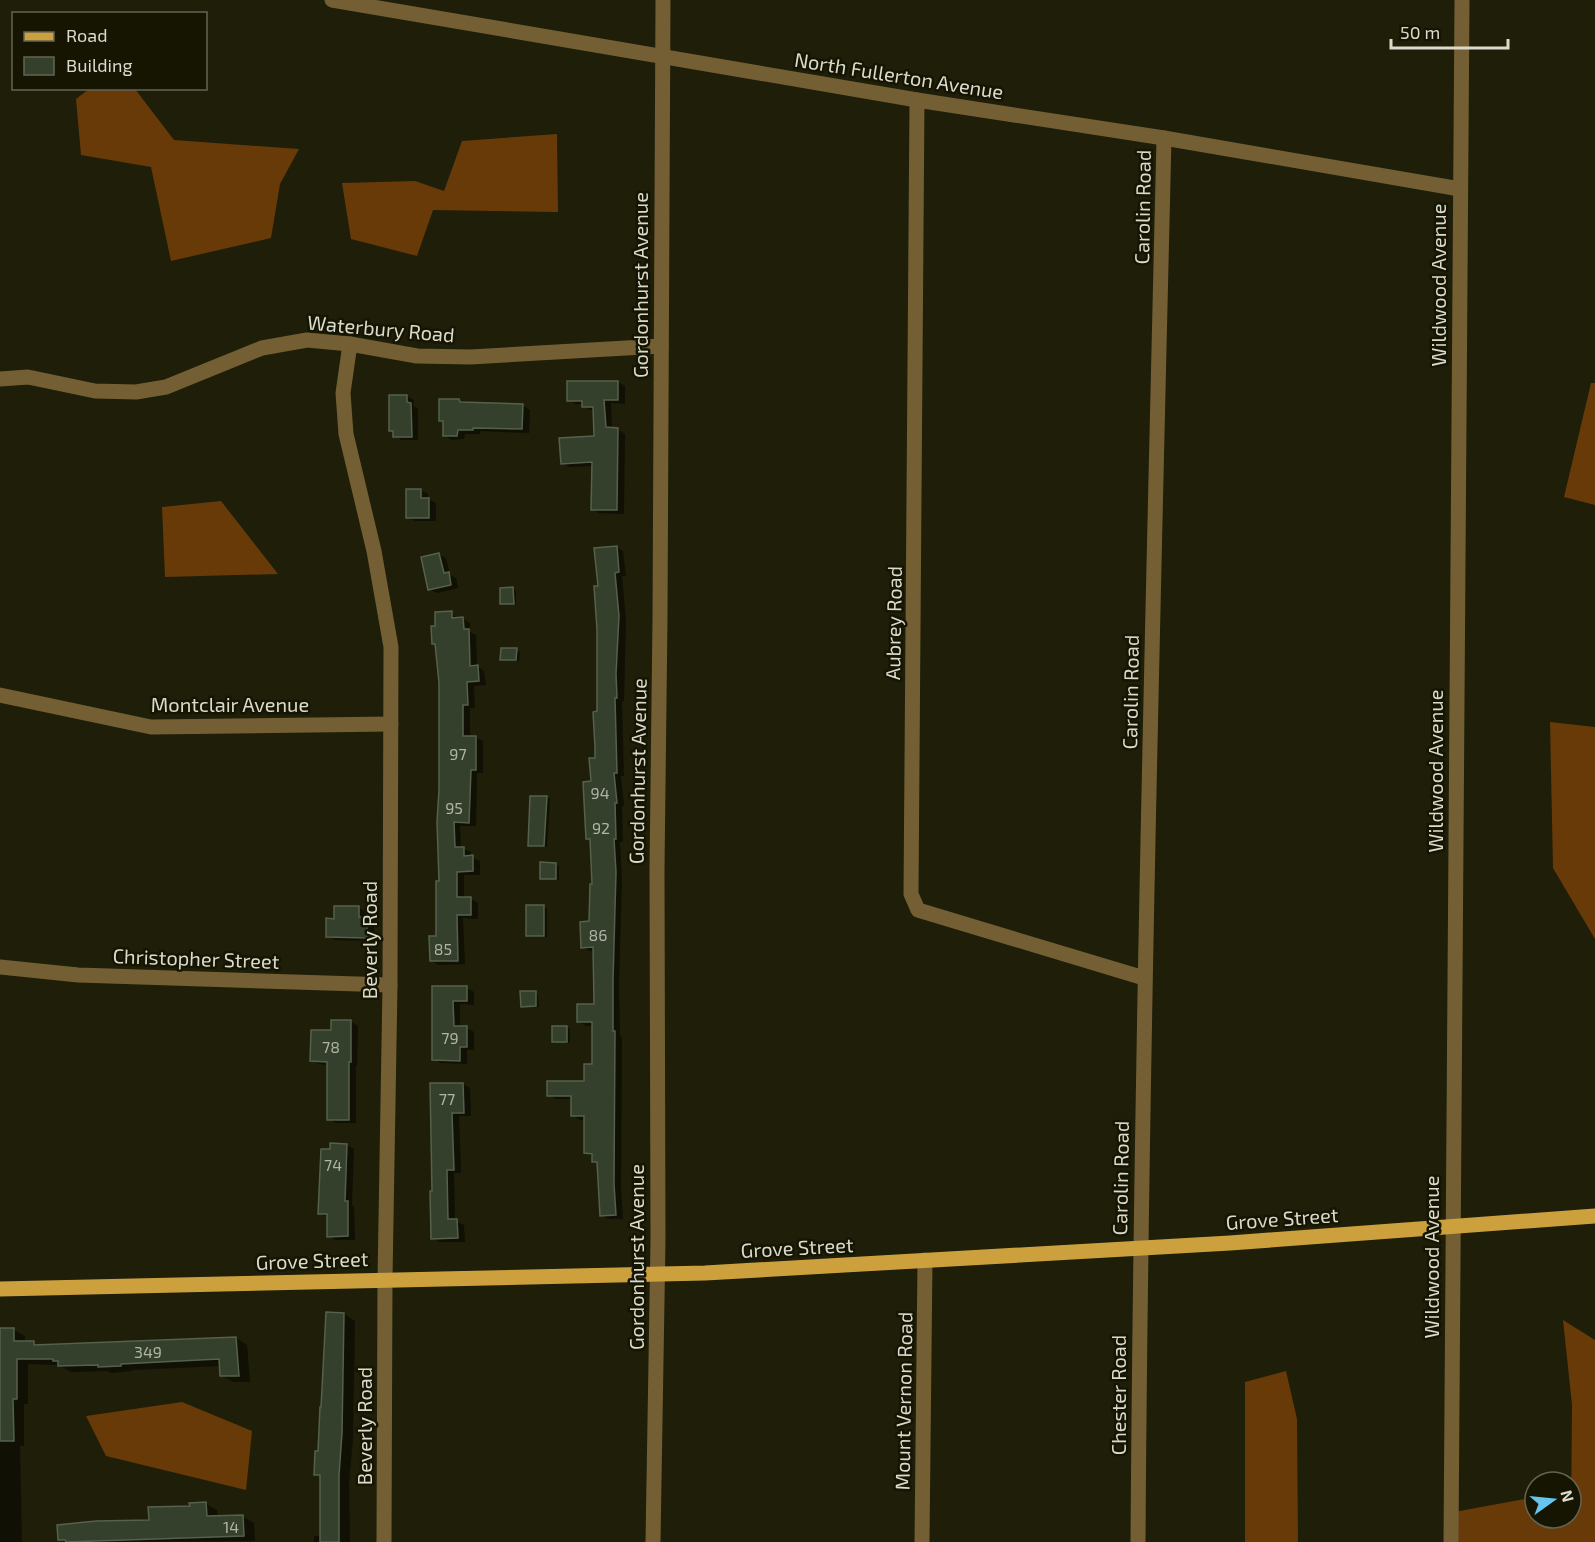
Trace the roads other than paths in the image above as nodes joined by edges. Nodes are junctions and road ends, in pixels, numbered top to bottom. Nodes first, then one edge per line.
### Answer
1 (332, 0) edge
2 (663, 0) edge
3 (1462, 0) edge
4 (662, 56) junction
5 (917, 100) junction
6 (1164, 138) junction
7 (1460, 189) junction
8 (350, 344) junction
9 (661, 346) junction
10 (0, 379) edge
11 (0, 695) edge
12 (392, 724) junction
13 (0, 967) edge
14 (1144, 978) junction
15 (390, 985) junction
16 (1595, 1216) edge
17 (1452, 1227) junction
18 (1140, 1248) junction
19 (926, 1260) junction
20 (658, 1274) junction
21 (386, 1279) junction
22 (0, 1289) edge
23 (384, 1542) edge
24 (653, 1542) edge
25 (922, 1542) edge
26 (1138, 1542) edge
27 (1451, 1542) edge

1 - 4 street, North Fullerton Avenue
2 - 4 street, Gordonhurst Avenue
3 - 7 street, Wildwood Avenue
4 - 5 street, North Fullerton Avenue
4 - 9 street, Gordonhurst Avenue
5 - 6 street, North Fullerton Avenue
5 - 14 street, Aubrey Road
6 - 7 street, North Fullerton Avenue
6 - 14 street, Carolin Road
7 - 17 street, Wildwood Avenue
8 - 9 street, Waterbury Road
8 - 10 street, Waterbury Road
8 - 12 street, Beverly Road
9 - 20 street, Gordonhurst Avenue
11 - 12 street, Montclair Avenue
12 - 15 street, Beverly Road
13 - 15 street, Christopher Street
14 - 18 street, Carolin Road
15 - 21 street, Beverly Road
16 - 17 main road, Grove Street
17 - 18 main road, Grove Street
17 - 27 street, Wildwood Avenue
18 - 19 main road, Grove Street
18 - 26 street, Chester Road
19 - 20 main road, Grove Street
19 - 25 street, Mount Vernon Road
20 - 21 main road, Grove Street
20 - 24 street, Gordonhurst Avenue
21 - 22 main road, Grove Street
21 - 23 street, Beverly Road

